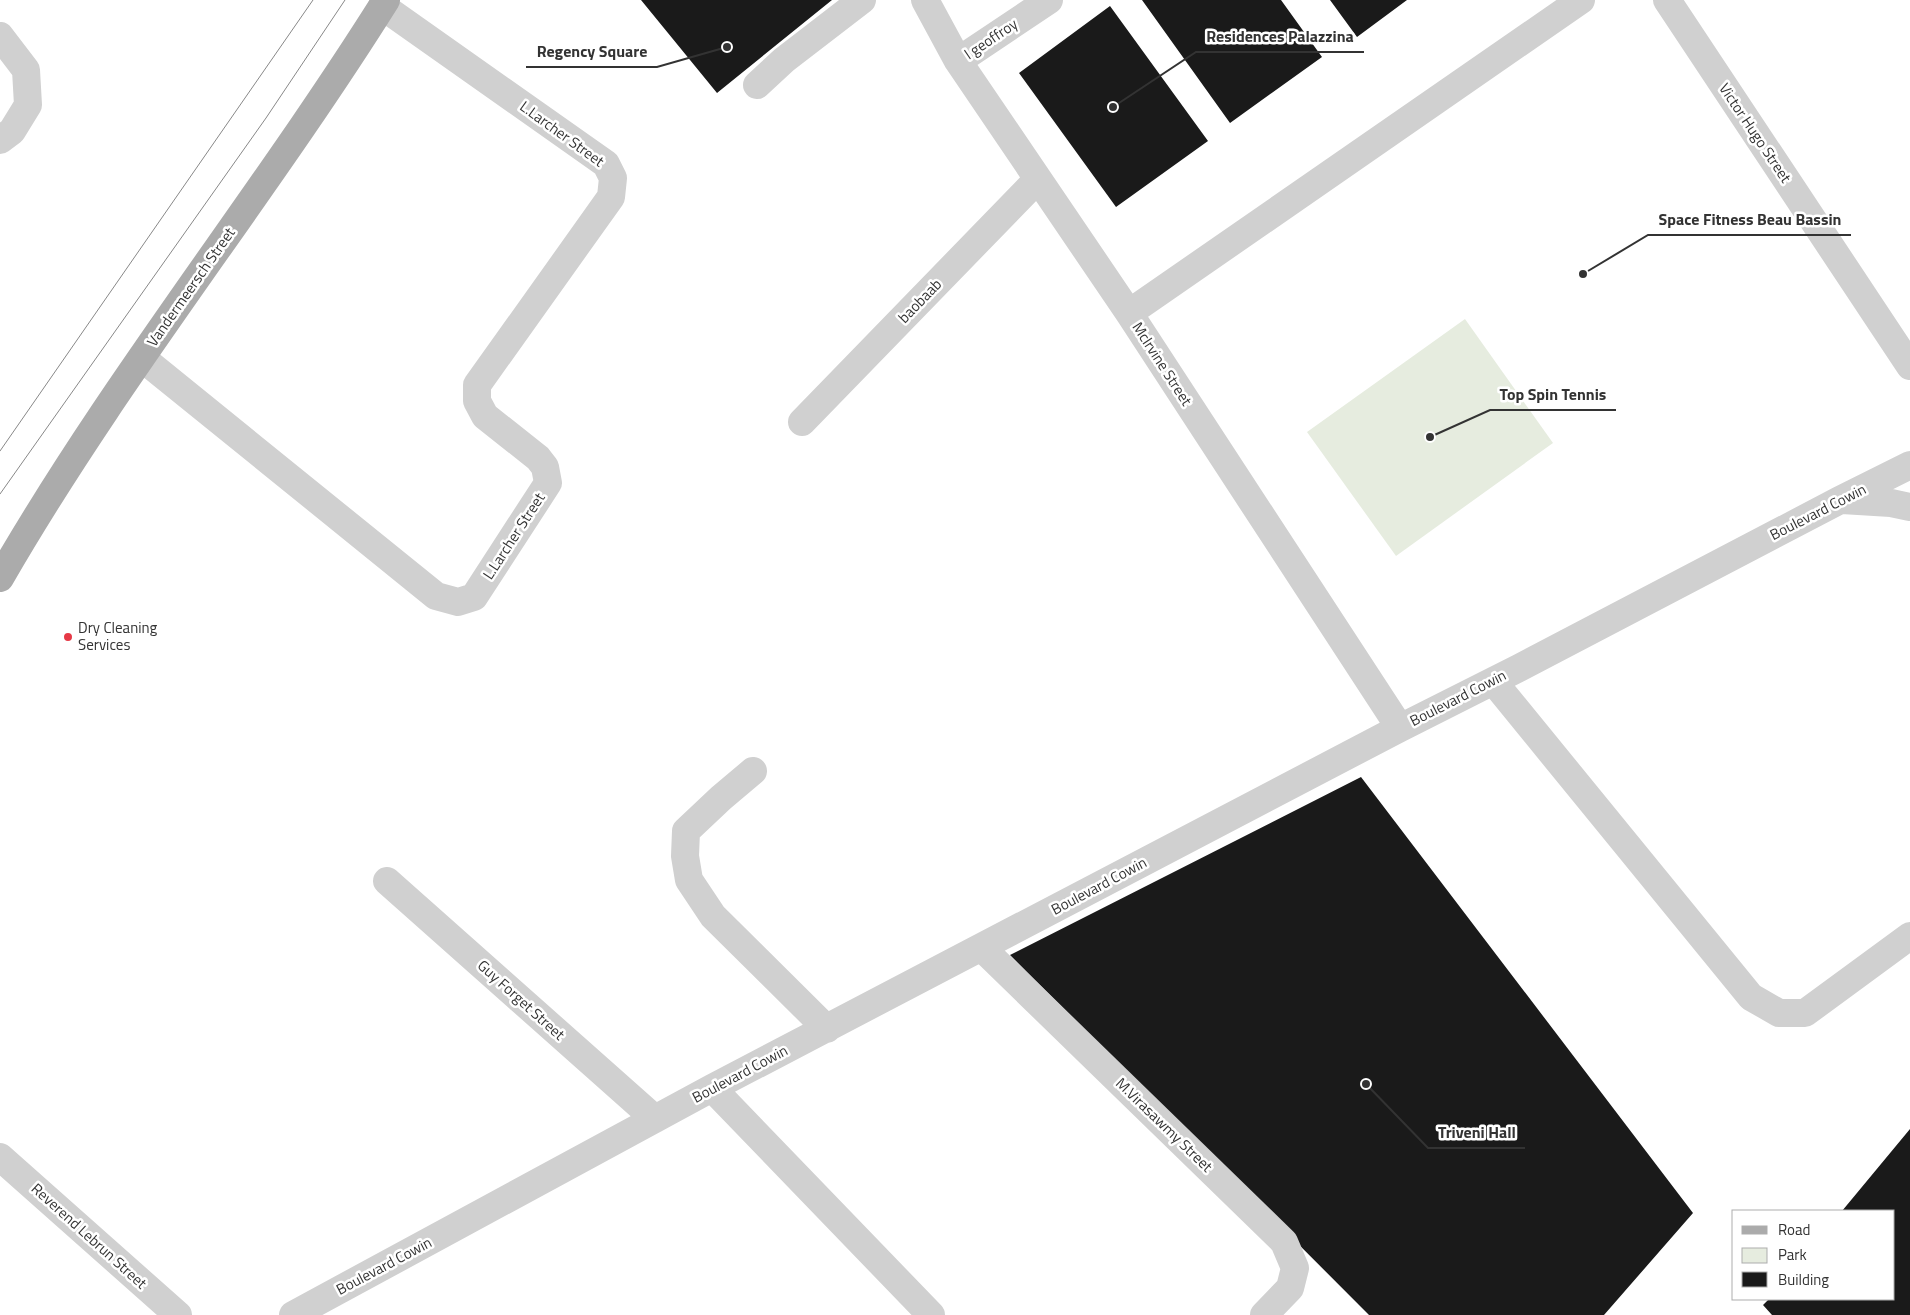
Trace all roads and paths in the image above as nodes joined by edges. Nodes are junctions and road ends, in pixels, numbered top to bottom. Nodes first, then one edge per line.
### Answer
1 (862, 0) edge
2 (925, 0) edge
3 (1049, 0) edge
4 (1581, 0) edge
5 (1667, 0) edge
6 (384, 3) edge
7 (0, 36) edge
8 (958, 62) junction
9 (757, 85) dead end
10 (0, 140) edge
11 (1038, 179) junction
12 (1129, 313) junction
13 (142, 358) junction
14 (1910, 366) edge
15 (802, 422) dead end
16 (1910, 465) edge
17 (1840, 500) junction
18 (1910, 507) edge
19 (0, 578) edge
20 (1493, 682) junction
21 (1400, 728) junction
22 (753, 771) dead end
23 (386, 881) dead end
24 (1910, 936) edge
25 (982, 948) junction
26 (827, 1028) junction
27 (712, 1088) junction
28 (655, 1119) junction
29 (0, 1157) edge
30 (178, 1315) edge
31 (293, 1315) edge
32 (931, 1315) edge
33 (1264, 1315) edge

1 - 9 street
2 - 8 street, Mclrvine Street
3 - 8 street, l geoffroy
4 - 12 street
5 - 14 street, Victor Hugo Street
6 - 13 main road, Vandermeersch Street
6 - 13 street, L.Larcher Street
7 - 10 street
8 - 11 street, Mclrvine Street
11 - 12 street, Mclrvine Street
11 - 15 street, baobaab
12 - 21 street, Mclrvine Street
13 - 19 main road, Vandermeersch Street
16 - 17 street, Boulevard Cowin
17 - 18 street
17 - 20 street, Boulevard Cowin
20 - 21 street, Boulevard Cowin
20 - 24 street
21 - 25 street, Boulevard Cowin
22 - 26 street
23 - 28 street, Guy Forget Street
25 - 26 street, Boulevard Cowin
25 - 33 street, M.Virasawmy Street
26 - 27 street, Boulevard Cowin
27 - 28 street, Boulevard Cowin
27 - 32 street
28 - 31 street, Boulevard Cowin
29 - 30 street, Reverend Lebrun Street

